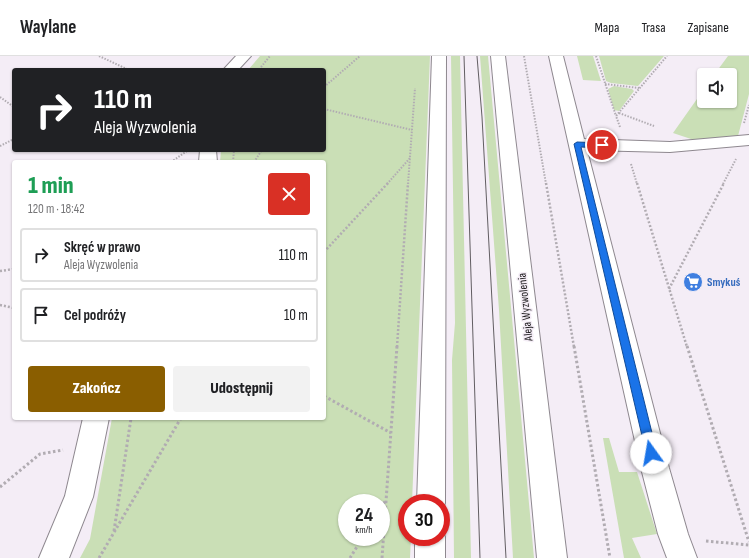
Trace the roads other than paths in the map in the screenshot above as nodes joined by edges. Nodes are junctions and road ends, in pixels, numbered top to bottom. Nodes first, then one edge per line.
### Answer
1 (244, 56) edge
2 (439, 56) edge
3 (498, 56) edge
4 (556, 56) edge
5 (232, 68) edge
6 (749, 140) edge
7 (577, 144) junction
8 (96, 420) edge
9 (430, 494) edge
10 (430, 546) edge
11 (54, 558) edge
12 (430, 558) edge
13 (552, 558) edge
14 (682, 558) edge

1 - 5 main road
2 - 9 main road
3 - 13 main road, Aleja Wyzwolenia
4 - 7 main road
6 - 7 main road
7 - 14 main road
8 - 11 main road
10 - 12 main road

